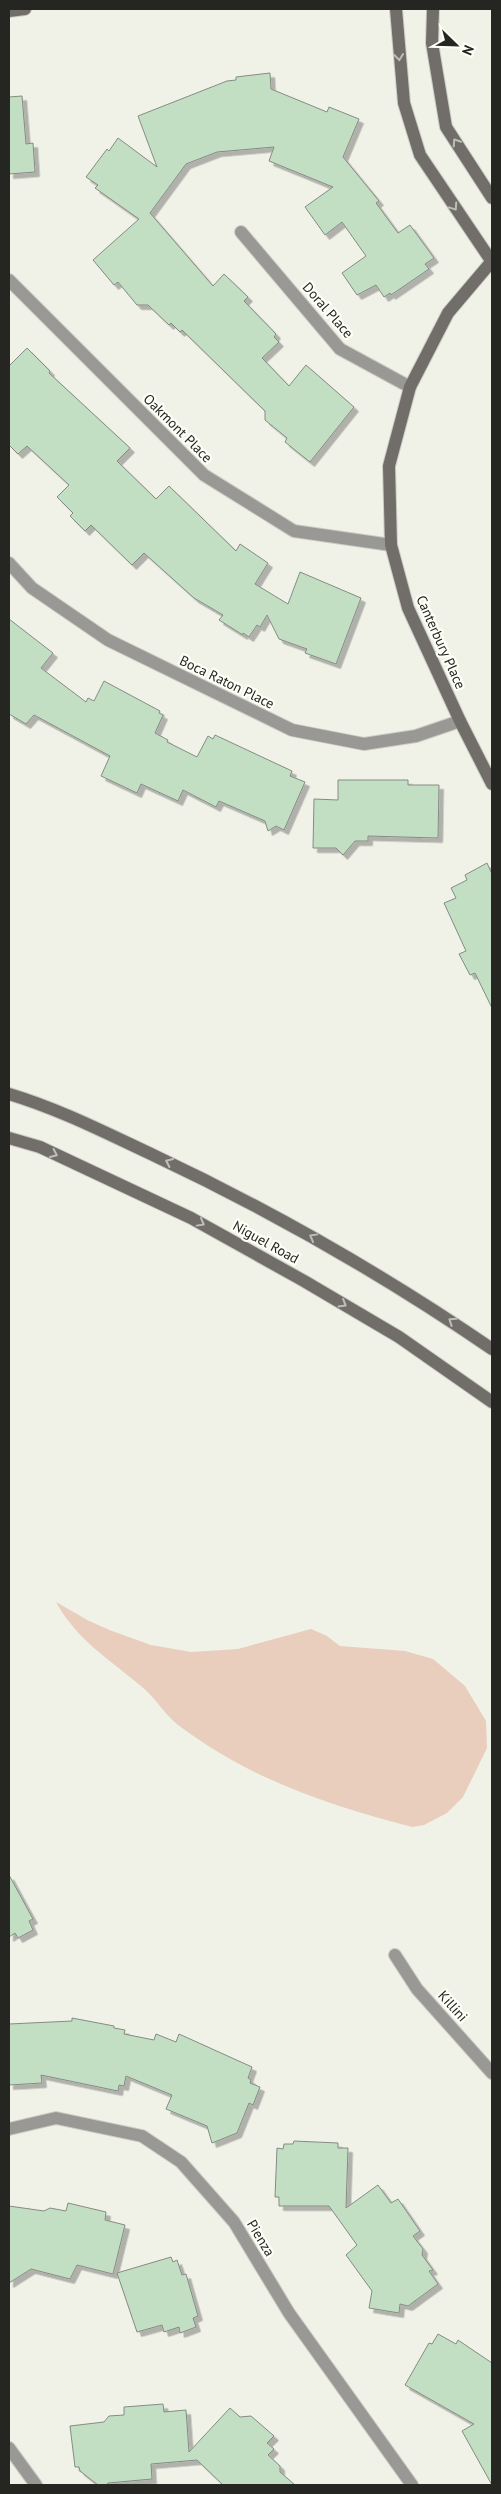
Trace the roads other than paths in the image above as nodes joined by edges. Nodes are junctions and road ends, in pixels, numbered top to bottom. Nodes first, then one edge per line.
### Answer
1 (25, 9) edge
2 (396, 9) edge
3 (433, 9) edge
4 (9, 11) edge
5 (492, 198) edge
6 (241, 232) dead end
7 (492, 261) edge
8 (9, 280) edge
9 (410, 387) junction
10 (391, 545) junction
11 (9, 563) edge
12 (460, 722) junction
13 (492, 784) edge
14 (9, 1094) edge
15 (9, 1138) edge
16 (492, 1349) edge
17 (492, 1402) edge
18 (395, 1955) dead end
19 (492, 2073) edge
20 (9, 2129) edge
21 (9, 2448) edge
22 (36, 2485) edge
23 (412, 2485) edge

1 - 4 main road
2 -> 7 main road
5 -> 3 main road
6 - 9 street, Doral Place
7 - 9 main road, Canterbury Place
8 - 10 street, Oakmont Place
9 - 10 main road, Canterbury Place
10 - 12 main road, Canterbury Place
11 - 12 street, Boca Raton Place
12 - 13 main road, Canterbury Place
16 -> 14 main road, Niguel Road
15 -> 17 main road, Niguel Road
18 - 19 street, Killini
20 - 23 street, Pienza
21 - 22 street

